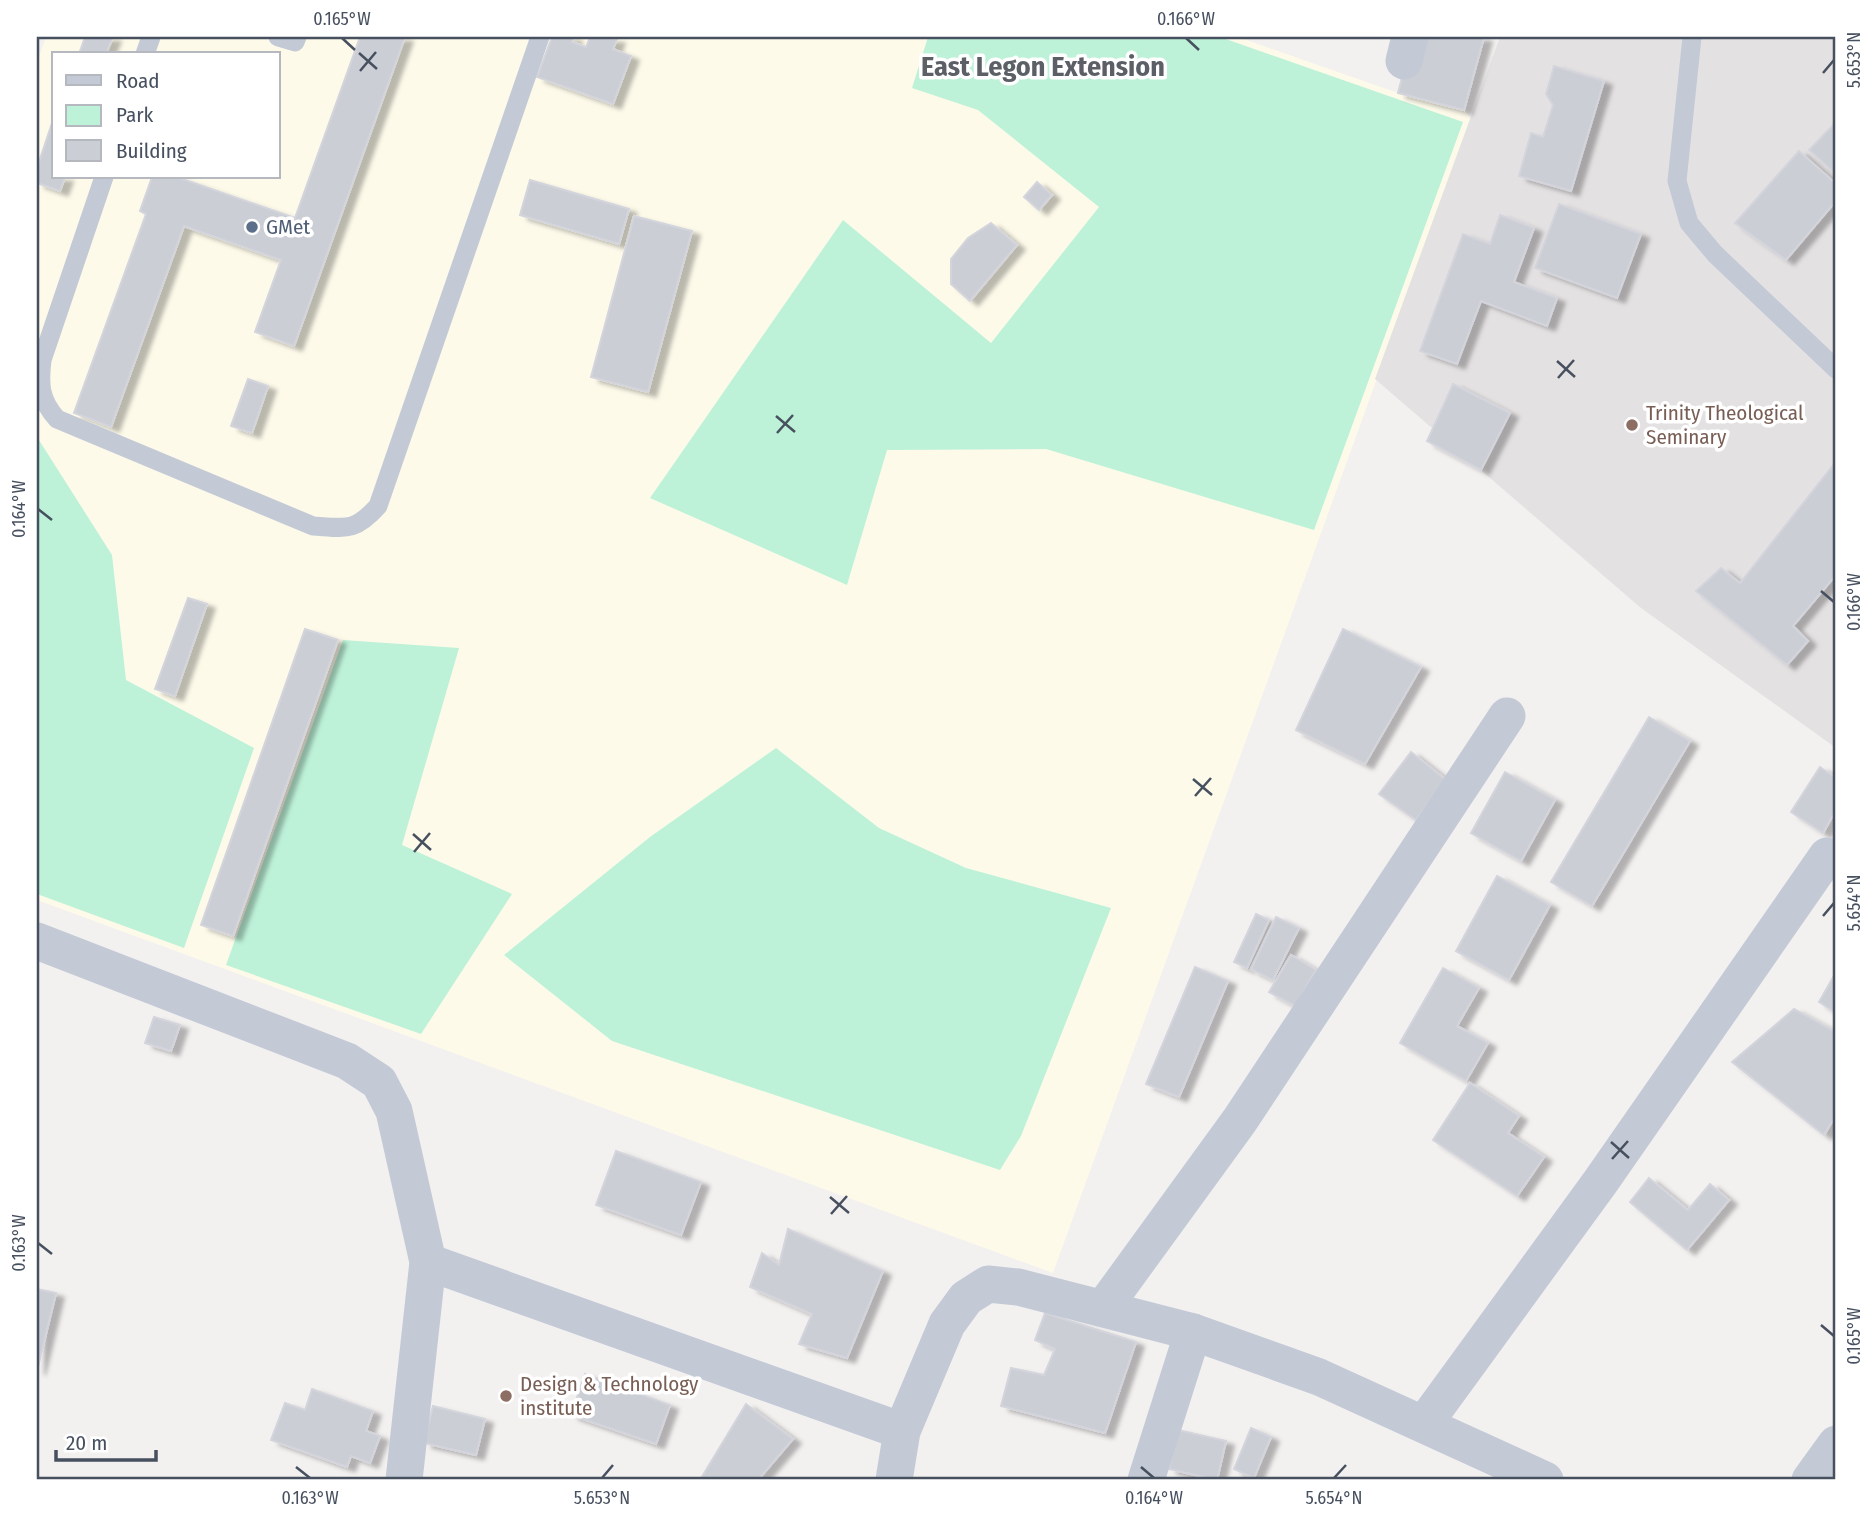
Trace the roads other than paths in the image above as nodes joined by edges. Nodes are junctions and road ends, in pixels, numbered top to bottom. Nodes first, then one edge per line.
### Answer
1 (278, 37) edge
2 (297, 37) edge
3 (540, 37) edge
4 (1692, 37) edge
5 (104, 178) edge
6 (1836, 369) edge
7 (1507, 716) dead end
8 (1827, 856) dead end
9 (37, 941) edge
10 (428, 1262) junction
11 (1104, 1307) junction
12 (1193, 1332) junction
13 (1424, 1424) junction
14 (902, 1430) junction
15 (1836, 1444) edge
16 (404, 1480) edge
17 (894, 1480) edge
18 (1146, 1480) edge
19 (1545, 1480) edge
20 (1810, 1480) edge

1 - 2 lane
3 - 5 lane
4 - 6 lane
7 - 11 street
8 - 13 street
9 - 10 street
10 - 14 street
10 - 16 street
11 - 12 street
11 - 14 street
12 - 13 street
12 - 18 street
13 - 19 street
14 - 17 street
15 - 20 street

